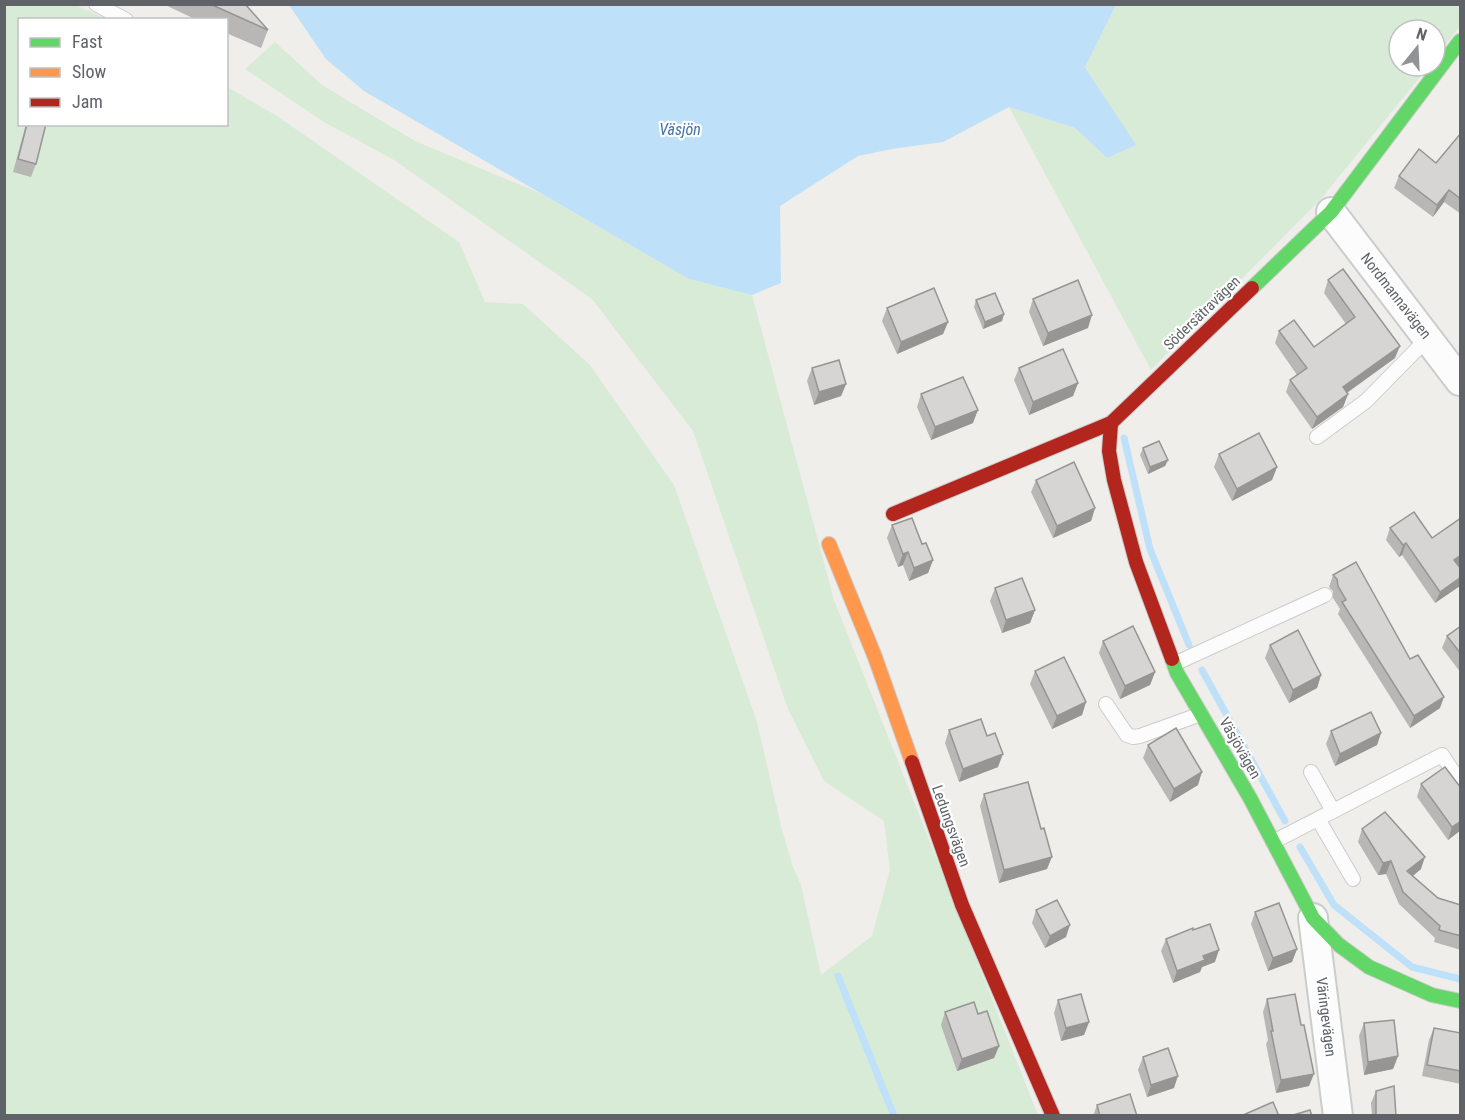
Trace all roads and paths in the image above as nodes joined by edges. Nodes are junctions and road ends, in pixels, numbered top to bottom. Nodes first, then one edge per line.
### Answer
1 (96, 4) edge
2 (122, 18) edge
3 (1461, 41) edge
4 (1331, 212) junction
5 (1428, 338) junction
6 (1461, 381) edge
7 (1111, 423) junction
8 (1317, 437) dead end
9 (893, 514) dead end
10 (829, 544) dead end
11 (1325, 595) dead end
12 (1174, 664) junction
13 (1106, 704) dead end
14 (1201, 714) junction
15 (1311, 772) dead end
16 (1461, 782) edge
17 (1333, 811) junction
18 (1318, 819) junction
19 (1273, 842) junction
20 (1353, 879) dead end
21 (1313, 918) junction
22 (1461, 1001) edge
23 (1053, 1116) edge
24 (1338, 1116) edge

1 - 2 lane
3 - 4 street, Södersätravägen
4 - 5 street, Nordmannavägen
4 - 7 street, Södersätravägen
5 - 6 street, Nordmannavägen
5 - 8 lane
7 - 9 street, Södersätravägen
7 - 12 street, Väsjövägen
10 - 23 street, Ledungsvägen
11 - 12 lane
12 - 14 street, Väsjövägen
13 - 14 lane
14 - 19 street, Väsjövägen
15 - 17 lane
16 - 17 lane
17 - 18 lane
18 - 19 lane
18 - 20 lane
19 - 21 street, Väsjövägen
21 - 22 street, Väsjövägen
21 - 24 street, Väringevägen

